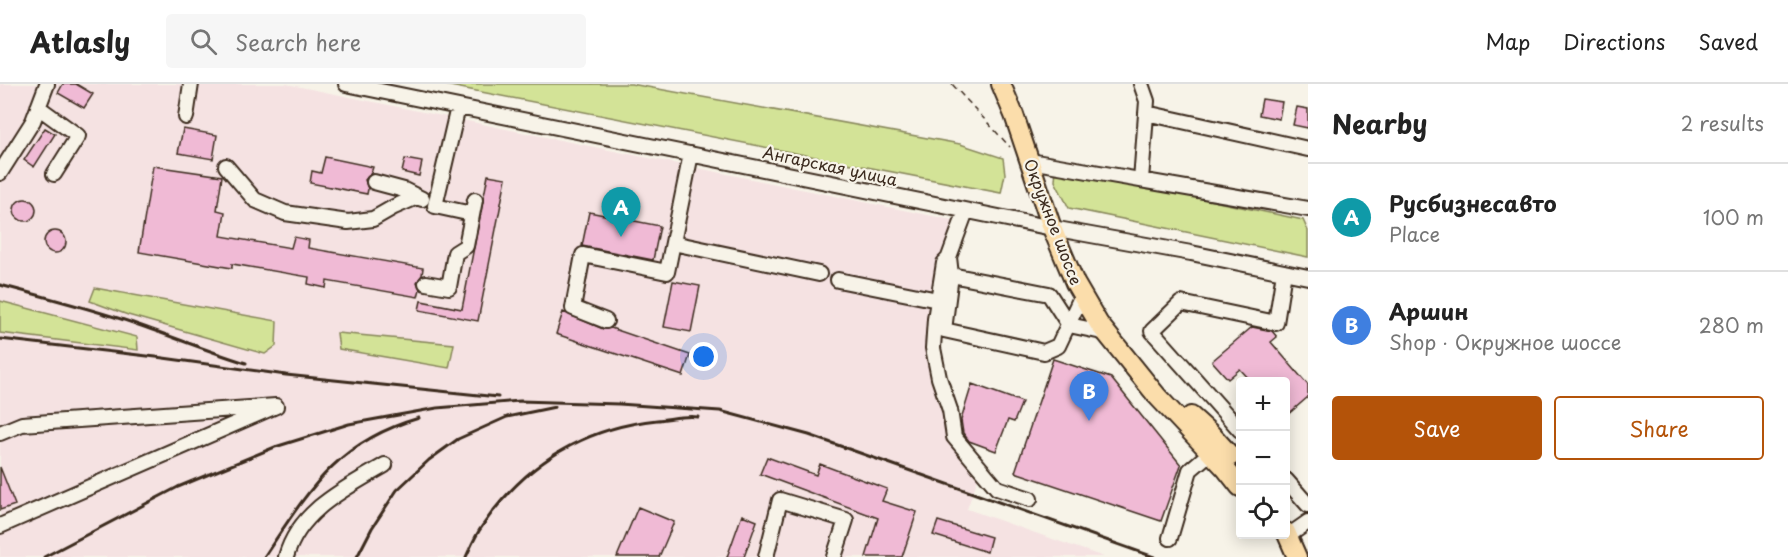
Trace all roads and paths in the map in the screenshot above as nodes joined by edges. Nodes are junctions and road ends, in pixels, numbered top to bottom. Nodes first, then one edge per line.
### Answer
1 (47, 84) edge
2 (191, 84) edge
3 (346, 84) edge
4 (952, 84) edge
5 (1001, 84) edge
6 (1141, 84) edge
7 (38, 107) junction
8 (458, 107) junction
9 (1146, 113) junction
10 (186, 117) dead end
11 (1308, 150) edge
12 (691, 154) junction
13 (1030, 161) junction
14 (226, 166) dead end
15 (0, 172) edge
16 (54, 174) dead end
17 (1141, 180) junction
18 (374, 182) dead end
19 (417, 197) junction
20 (475, 200) dead end
21 (435, 206) junction
22 (1308, 209) edge
23 (966, 211) junction
24 (472, 214) junction
25 (1052, 228) junction
26 (673, 243) junction
27 (949, 257) junction
28 (1284, 272) junction
29 (819, 274) dead end
30 (951, 275) junction
31 (1308, 277) edge
32 (838, 280) dead end
33 (426, 283) dead end
34 (1083, 295) junction
35 (938, 300) junction
36 (606, 321) dead end
37 (1069, 325) junction
38 (1107, 333) junction
39 (1122, 351) junction
40 (1216, 404) junction
41 (1197, 422) junction
42 (1236, 426) edge
43 (0, 433) edge
44 (1211, 452) junction
45 (1236, 463) edge
46 (385, 465) dead end
47 (1238, 485) edge
48 (1290, 485) edge
49 (1030, 500) dead end
50 (1308, 505) edge
51 (1308, 522) edge
52 (0, 526) edge
53 (1290, 531) edge
54 (1170, 538) dead end
55 (1286, 539) edge
56 (286, 557) edge
57 (766, 557) edge
58 (834, 557) edge
59 (1295, 557) edge

1 - 7 street
2 - 10 street
3 - 8 street, Ангарская улица
4 - 13 path
5 - 13 main road, Окружное шоссе
6 - 9 street
7 - 15 street
7 - 16 street
8 - 12 street, Ангарская улица
8 - 21 street
9 - 11 street
9 - 17 street
12 - 23 street, Ангарская улица
12 - 26 street
13 - 17 street
13 - 25 main road, Окружное шоссе
14 - 19 street
17 - 22 street
18 - 19 street
19 - 21 street
20 - 24 street
21 - 24 street
23 - 25 street, Ангарская улица
23 - 27 street
24 - 33 street
25 - 28 street, Ангарская улица
25 - 34 main road, Окружное шоссе
26 - 29 street
26 - 36 street
27 - 30 street
27 - 35 street
28 - 31 street, Ангарская улица
28 - 40 street
30 - 37 street
30 - 37 street
32 - 35 street
34 - 37 street
34 - 38 main road, Окружное шоссе
35 - 49 street
37 - 38 street
38 - 39 main road, Окружное шоссе
39 - 41 main road, Окружное шоссе
39 - 44 main road, Окружное шоссе
40 - 41 street
40 - 42 street
41 - 45 main road, Окружное шоссе
43 - 52 street
44 - 47 main road, Окружное шоссе
44 - 54 street
46 - 56 street
48 - 50 street
51 - 53 street
55 - 59 main road
57 - 58 street

